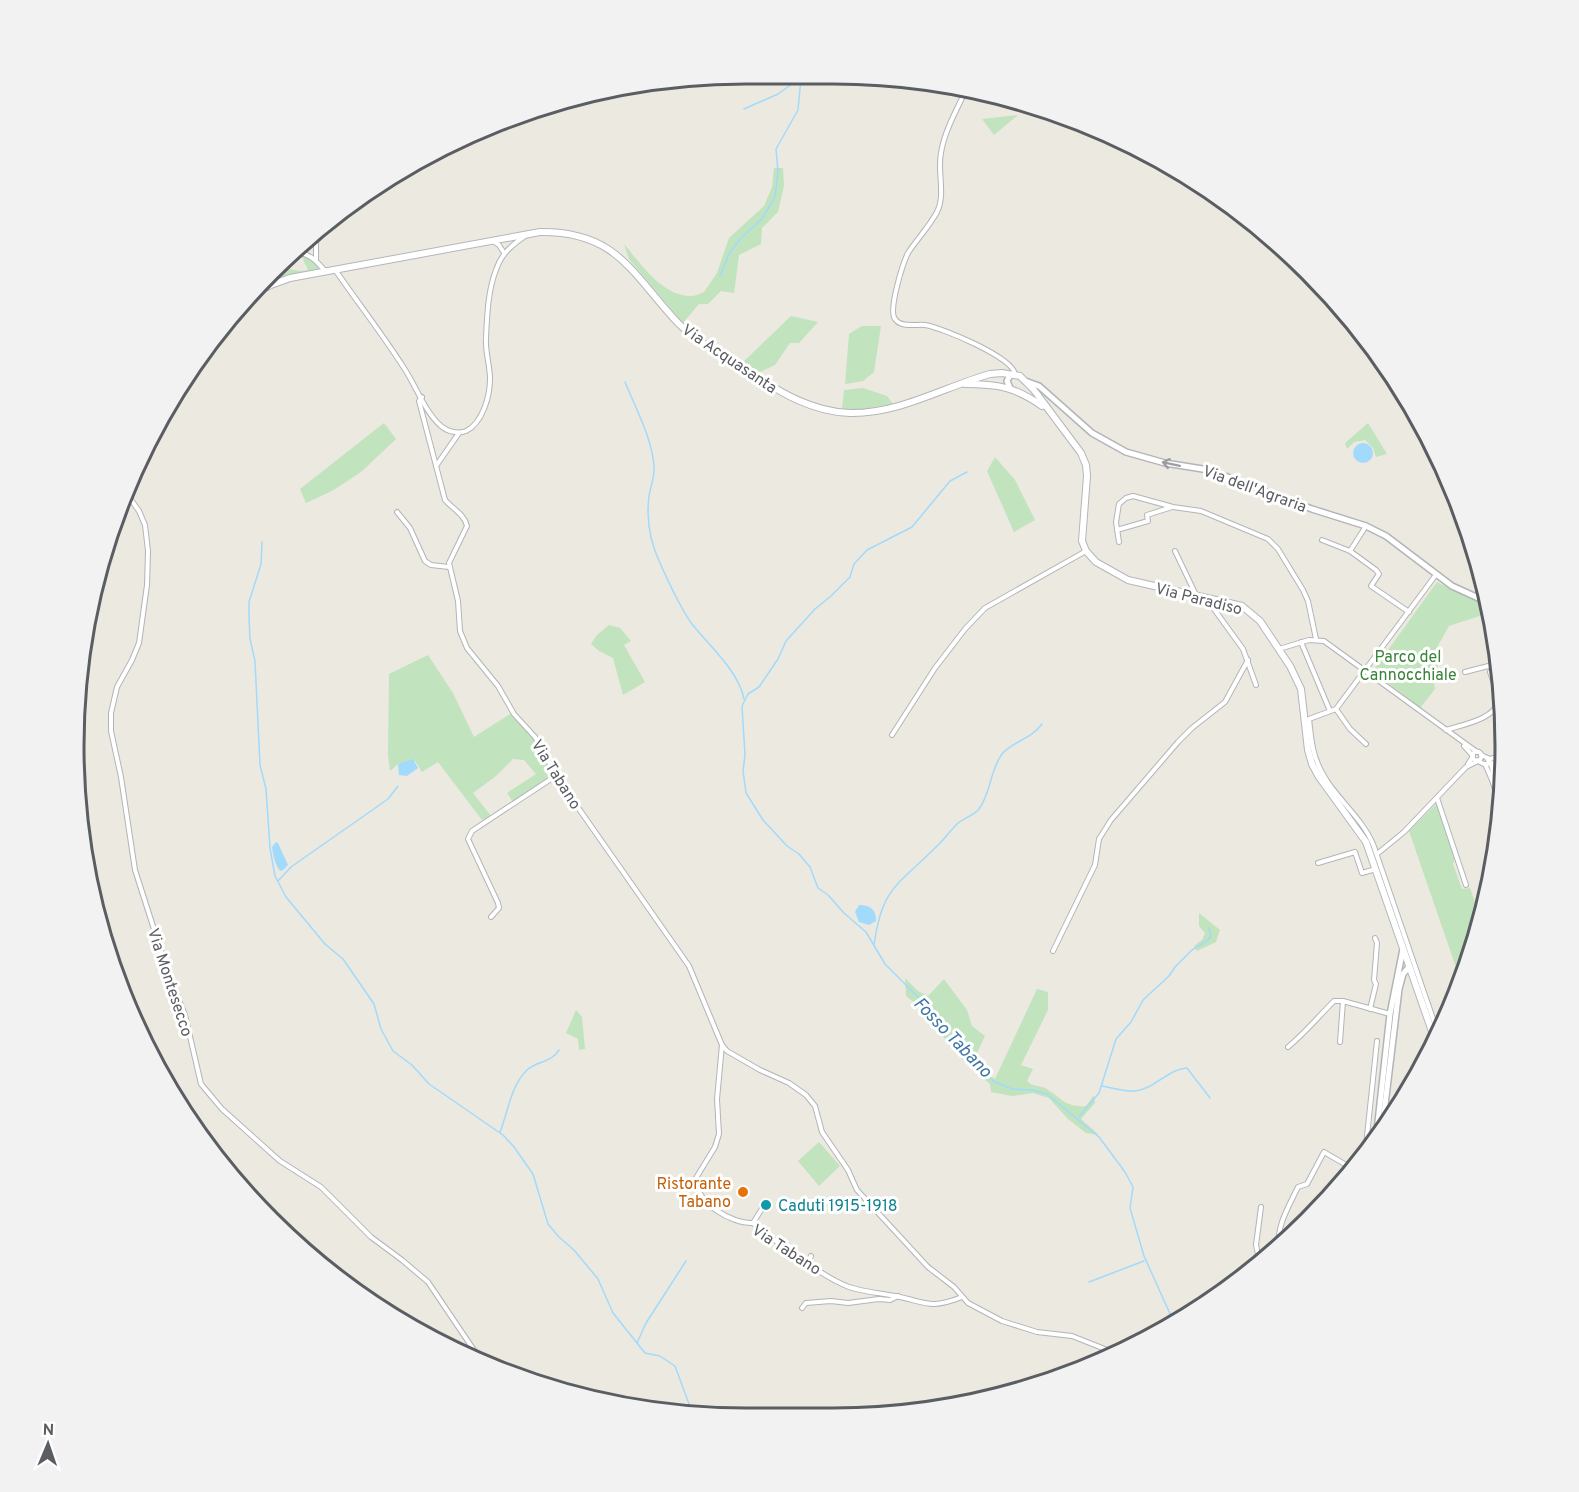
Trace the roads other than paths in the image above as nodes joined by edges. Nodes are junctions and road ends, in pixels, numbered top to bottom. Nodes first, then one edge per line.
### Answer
1 (963, 97) edge
2 (526, 235) junction
3 (507, 238) junction
4 (493, 241) junction
5 (316, 243) edge
6 (508, 248) junction
7 (504, 252) junction
8 (304, 254) edge
9 (316, 259) junction
10 (336, 271) junction
11 (327, 272) junction
12 (272, 285) edge
13 (1014, 374) junction
14 (961, 384) junction
15 (1019, 385) junction
16 (422, 397) junction
17 (1047, 410) junction
18 (460, 433) junction
19 (436, 467) junction
20 (131, 501) edge
21 (1173, 507) junction
22 (397, 512) dead end
23 (1366, 526) junction
24 (1117, 530) junction
25 (1322, 540) dead end
26 (1119, 542) dead end
27 (1086, 550) junction
28 (1350, 550) junction
29 (1175, 551) dead end
30 (449, 567) junction
31 (1435, 576) junction
32 (1196, 595) junction
33 (1205, 597) junction
34 (1477, 598) edge
35 (1409, 612) junction
36 (1316, 639) junction
37 (1301, 642) junction
38 (1279, 649) junction
39 (1248, 660) junction
40 (1490, 666) edge
41 (1366, 671) junction
42 (1465, 672) dead end
43 (1256, 685) dead end
44 (1494, 708) edge
45 (1336, 709) junction
46 (1330, 711) junction
47 (1446, 730) junction
48 (892, 735) dead end
49 (1460, 741) junction
50 (1366, 744) dead end
51 (1479, 753) junction
52 (1473, 756) junction
53 (1495, 756) edge
54 (1487, 758) junction
55 (1478, 761) junction
56 (1495, 763) edge
57 (1484, 764) junction
58 (1490, 764) junction
59 (1495, 766) edge
60 (1466, 767) junction
61 (1493, 770) junction
62 (557, 775) junction
63 (1492, 780) junction
64 (1494, 786) edge
65 (1437, 798) junction
66 (1377, 854) junction
67 (1318, 863) dead end
68 (1376, 869) junction
69 (1466, 885) dead end
70 (491, 917) dead end
71 (1375, 938) dead end
72 (1403, 948) junction
73 (1053, 951) dead end
74 (1409, 967) junction
75 (1398, 970) junction
76 (1413, 979) junction
77 (1401, 980) junction
78 (1342, 1001) junction
79 (1370, 1009) junction
80 (1390, 1014) junction
81 (1434, 1025) edge
82 (1433, 1026) edge
83 (1377, 1041) dead end
84 (1340, 1042) dead end
85 (722, 1045) junction
86 (1288, 1047) dead end
87 (1384, 1112) edge
88 (1378, 1121) edge
89 (1367, 1136) edge
90 (1345, 1164) edge
91 (763, 1207) dead end
92 (1261, 1208) dead end
93 (753, 1222) junction
94 (1279, 1235) edge
95 (1258, 1253) edge
96 (811, 1256) dead end
97 (808, 1262) junction
98 (898, 1296) junction
99 (962, 1297) junction
100 (802, 1308) dead end
101 (473, 1349) edge
102 (1105, 1349) edge

1 - 13 street
2 - 3 main road, Via Acquasanta
2 - 6 street
2 - 14 main road, Via Acquasanta
3 - 4 main road, Via Acquasanta
3 - 6 street
3 - 7 street
4 - 7 street
4 - 10 main road, Via Acquasanta
5 - 9 street
6 - 7 street
7 - 18 street
8 - 9 street
9 - 11 street
10 - 11 main road, Via Acquasanta
10 - 16 street
11 - 12 main road, Via Acquasanta
13 - 14 main road, Via Acquasanta
13 - 15 main road
13 - 15 street
14 - 15 main road, Via Acquasanta
15 - 17 main road
15 - 17 main road
23 -> 15 street, Via dell'Agraria
16 - 18 street
16 - 19 street
17 - 27 main road
18 - 19 street
19 - 30 street
20 - 101 street, Via Montesecco
21 - 24 street
21 - 24 street
21 - 36 street
22 - 30 street
23 - 28 street
23 - 31 street, Via dell'Agraria
24 - 26 street
25 - 28 street
27 - 32 main road, Via Paradiso
27 - 48 street
28 - 35 street
29 - 32 street
30 - 62 street, Via Tabano
31 - 34 street, Via dell'Agraria
31 - 35 street
32 - 33 main road, Via Paradiso
33 - 38 main road, Via Paradiso
33 - 39 street
35 - 41 street
36 - 37 street
36 - 41 street
37 - 38 street
37 - 46 street
38 - 68 main road, Via Paradiso
39 - 43 street
39 - 73 street
40 - 42 street
41 - 45 street
41 - 47 street
44 - 47 street
45 - 46 street
45 - 50 street
46 - 66 street
47 - 49 street
49 - 51 street
49 - 52 street
51 - 52 street
51 - 54 street
51 - 55 street
52 - 55 street
52 - 60 street
53 - 54 street
54 - 58 street
55 - 57 street
55 - 60 street
56 - 58 street
57 - 58 street
57 - 63 street
58 - 61 street
59 - 61 street
60 - 65 street
61 - 63 street
62 - 70 street
62 - 85 street, Via Tabano
63 - 64 street
65 - 66 street
65 - 69 street
66 - 81 street
67 - 68 street
68 - 72 main road, Via Paradiso
71 - 79 street
72 - 74 main road, Via Paradiso
72 - 75 street
74 - 75 street
74 - 76 main road, Via Paradiso
74 - 77 street
75 - 80 street
76 - 77 street
76 - 82 main road, Via Paradiso
77 - 87 street
78 - 79 street
78 - 84 street
78 - 86 street
79 - 80 street
80 - 88 street
83 - 89 street
85 - 93 street, Via Tabano
85 - 99 street
90 - 94 street
91 - 93 street
92 - 95 street
93 - 97 street, Via Tabano
96 - 97 street
97 - 98 street, Via Tabano
98 - 99 street, Via Tabano
98 - 100 street
99 - 102 street

